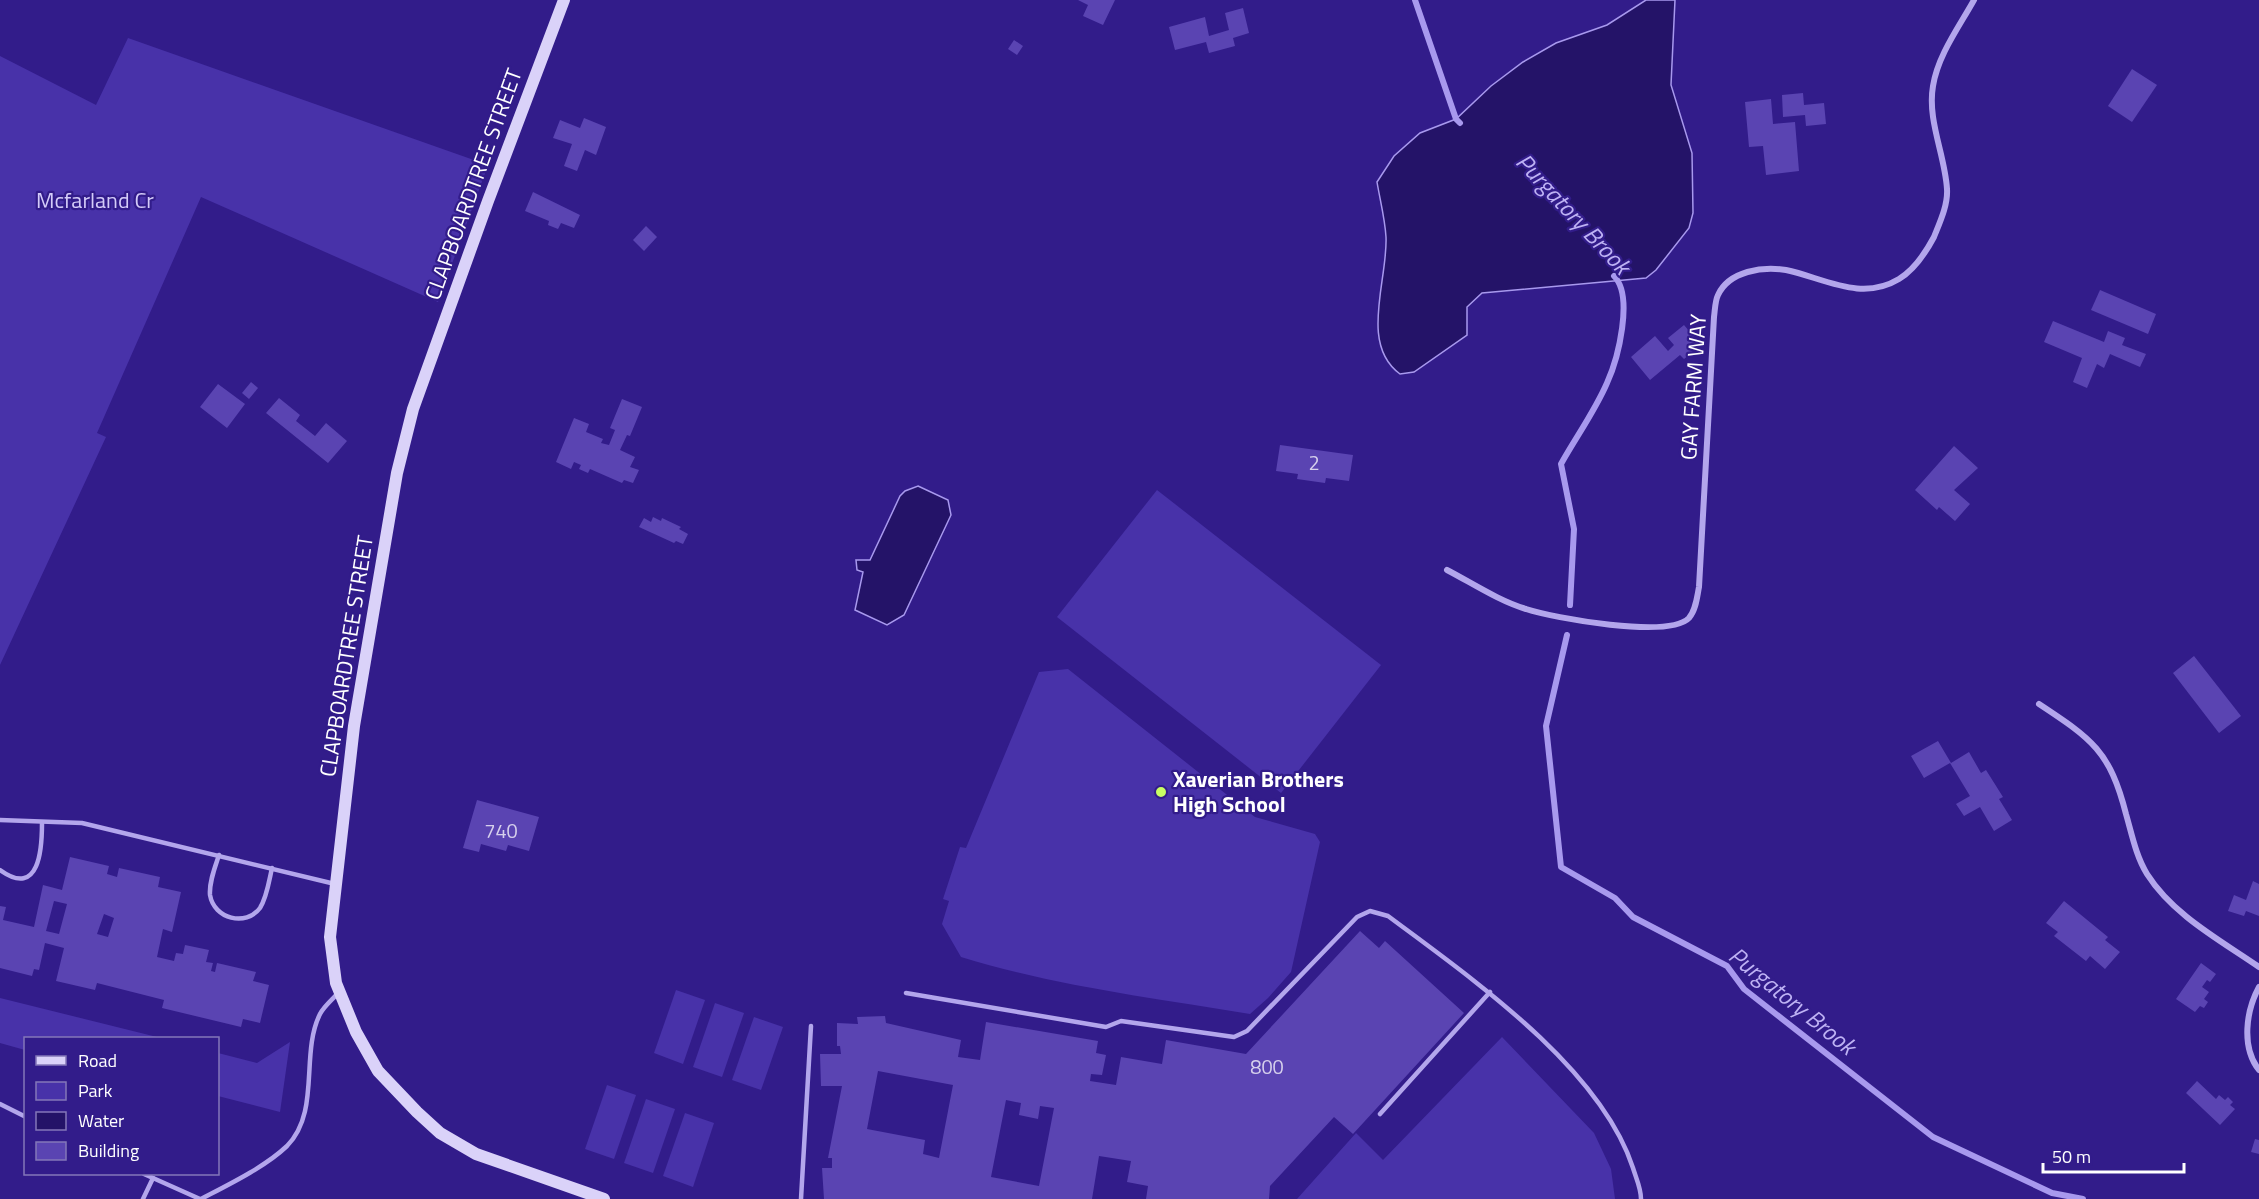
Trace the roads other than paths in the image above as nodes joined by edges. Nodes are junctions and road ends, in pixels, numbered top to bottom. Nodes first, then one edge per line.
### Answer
1 (564, 0) edge
2 (1974, 0) edge
3 (1447, 570) dead end
4 (2039, 704) dead end
5 (0, 820) edge
6 (42, 823) junction
7 (219, 855) junction
8 (272, 868) junction
9 (0, 870) edge
10 (335, 884) junction
11 (2259, 967) edge
12 (2259, 987) edge
13 (340, 992) junction
14 (1490, 992) junction
15 (906, 993) dead end
16 (812, 1026) dead end
17 (2259, 1070) edge
18 (0, 1104) edge
19 (1380, 1114) dead end
20 (24, 1116) edge
21 (148, 1175) edge
22 (153, 1178) junction
23 (143, 1199) edge
24 (201, 1199) edge
25 (604, 1199) edge
26 (801, 1199) edge
27 (1641, 1199) edge

1 - 10 main road, CLAPBOARDTREE STREET
2 - 3 street, GAY FARM WAY
4 - 11 street
5 - 6 lane
6 - 7 lane
6 - 9 lane
7 - 8 lane
7 - 8 lane
8 - 10 lane
10 - 13 main road, CLAPBOARDTREE STREET
12 - 17 street
13 - 24 lane
13 - 25 main road, CLAPBOARDTREE STREET
14 - 15 lane
14 - 19 lane
14 - 27 lane
16 - 26 lane
18 - 20 lane
21 - 22 lane
22 - 23 lane
22 - 24 lane

